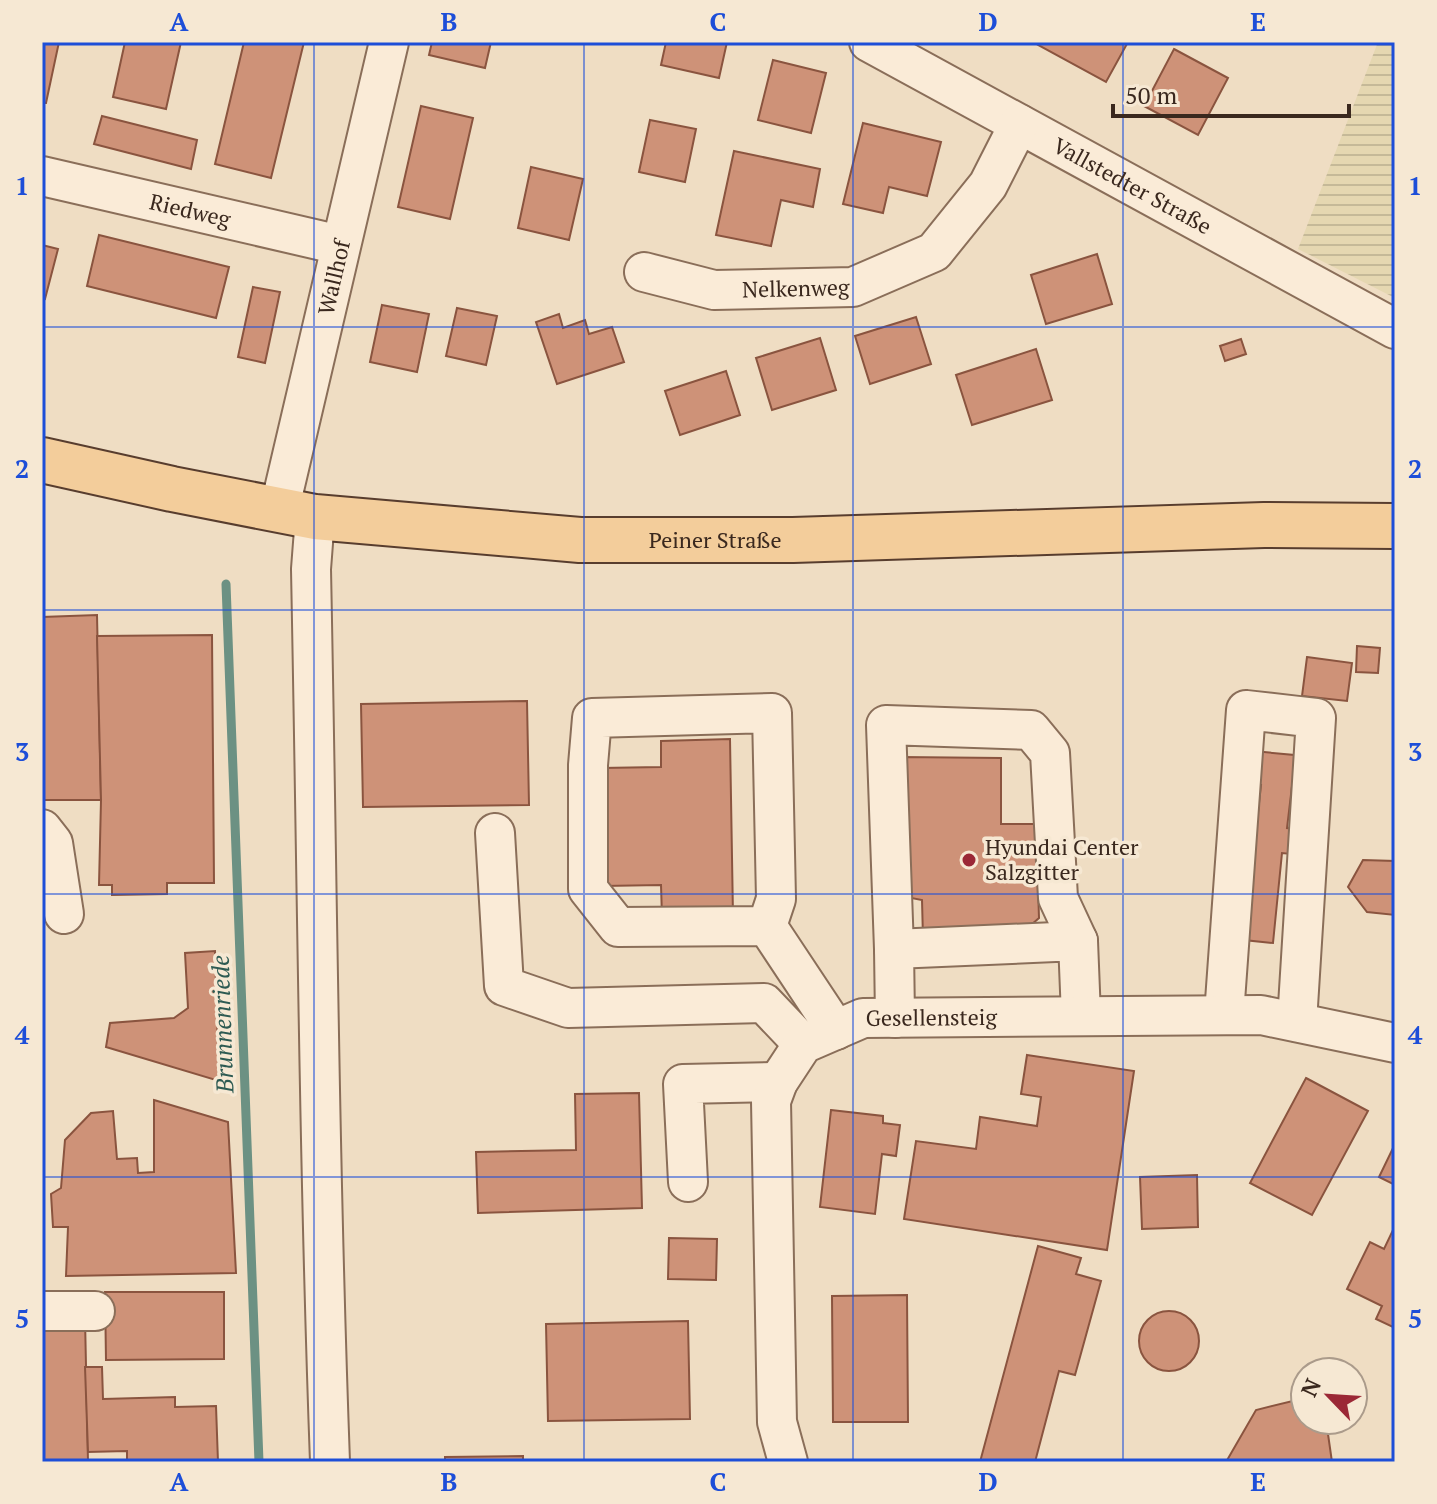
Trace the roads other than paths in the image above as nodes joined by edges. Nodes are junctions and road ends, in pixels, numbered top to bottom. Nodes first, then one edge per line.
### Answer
1 (389, 42) edge
2 (869, 42) edge
3 (1019, 124) junction
4 (42, 176) edge
5 (340, 245) junction
6 (644, 272) dead end
7 (1395, 329) edge
8 (42, 460) edge
9 (297, 514) junction
10 (1395, 526) edge
11 (42, 829) edge
12 (495, 833) dead end
13 (64, 914) dead end
14 (767, 926) junction
15 (1078, 941) junction
16 (894, 949) junction
17 (1224, 1015) junction
18 (1081, 1016) junction
19 (895, 1018) junction
20 (1297, 1022) junction
21 (820, 1037) junction
22 (1395, 1043) edge
23 (778, 1082) junction
24 (688, 1182) dead end
25 (42, 1311) edge
26 (95, 1311) dead end
27 (330, 1462) edge
28 (788, 1462) edge

1 - 5 street, Wallhof
2 - 3 street, Vallstedter Straße
3 - 6 street, Nelkenweg
3 - 7 street, Vallstedter Straße
4 - 5 street, Riedweg
5 - 9 street, Wallhof
8 - 9 main road, Peiner Straße
9 - 10 main road, Peiner Straße
9 - 27 street, Wallhof
11 - 13 street
12 - 21 street
14 - 14 street
14 - 21 street
15 - 16 street
15 - 16 street
15 - 18 street
16 - 19 street
17 - 18 street, Gesellensteig
17 - 20 street, Gesellensteig
17 - 20 street
18 - 19 street, Gesellensteig
19 - 21 street, Gesellensteig
20 - 22 street, Gesellensteig
21 - 23 street
23 - 24 street
23 - 28 street
25 - 26 street

